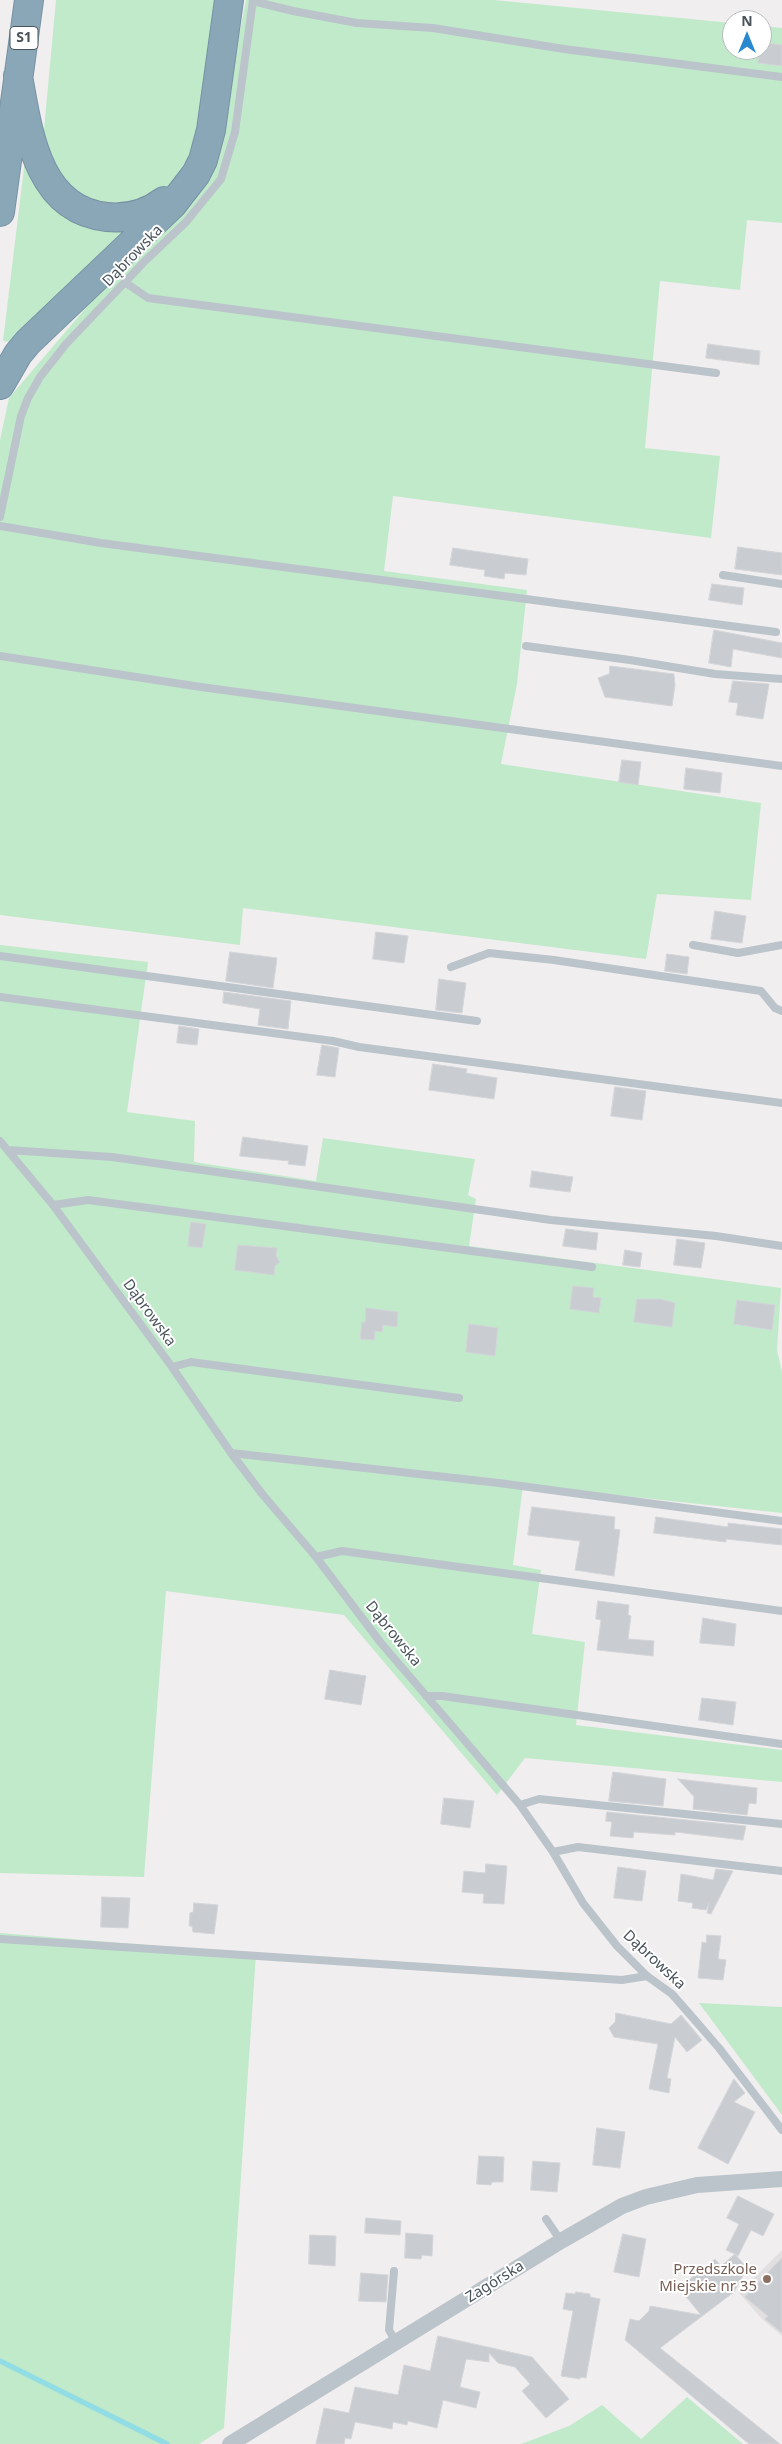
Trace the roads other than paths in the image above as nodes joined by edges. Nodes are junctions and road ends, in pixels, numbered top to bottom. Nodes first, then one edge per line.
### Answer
1 (29, 0) edge
2 (245, 0) edge
3 (18, 76) junction
4 (782, 77) edge
5 (187, 186) junction
6 (0, 212) edge
7 (126, 283) junction
8 (716, 373) dead end
9 (0, 385) edge
10 (0, 517) edge
11 (0, 526) edge
12 (723, 575) dead end
13 (782, 584) edge
14 (776, 632) dead end
15 (526, 646) dead end
16 (0, 656) edge
17 (782, 679) edge
18 (782, 766) edge
19 (693, 945) dead end
20 (782, 945) edge
21 (0, 956) edge
22 (451, 967) dead end
23 (0, 997) edge
24 (782, 1011) edge
25 (477, 1021) dead end
26 (782, 1103) edge
27 (0, 1141) edge
28 (10, 1150) junction
29 (53, 1205) junction
30 (782, 1246) edge
31 (592, 1267) dead end
32 (172, 1367) junction
33 (459, 1398) dead end
34 (230, 1454) junction
35 (782, 1521) edge
36 (316, 1557) junction
37 (782, 1611) edge
38 (426, 1696) junction
39 (782, 1744) edge
40 (520, 1805) junction
41 (782, 1824) edge
42 (553, 1852) junction
43 (782, 1871) edge
44 (0, 1939) edge
45 (648, 1976) junction
46 (782, 2130) edge
47 (782, 2179) edge
48 (546, 2219) dead end
49 (561, 2241) junction
50 (394, 2271) dead end
51 (396, 2342) junction
52 (230, 2444) edge

1 - 3 highway, S1
2 - 4 lane
2 - 5 highway
2 - 7 lane, Dąbrowska
3 - 5 highway
3 - 6 highway, S1
5 - 9 highway
7 - 8 lane
7 - 10 lane, Dąbrowska
11 - 14 lane
12 - 13 lane
15 - 17 lane
16 - 18 lane
19 - 20 lane
21 - 25 lane
22 - 24 lane
23 - 26 lane
27 - 28 lane, Dąbrowska
28 - 29 lane, Dąbrowska
28 - 30 lane
29 - 31 lane
29 - 32 lane, Dąbrowska
32 - 33 lane
32 - 34 lane, Dąbrowska
34 - 35 lane
34 - 36 lane, Dąbrowska
36 - 37 lane
36 - 38 lane, Dąbrowska
38 - 39 lane
38 - 40 lane, Dąbrowska
40 - 41 lane
40 - 42 lane, Dąbrowska
42 - 43 lane
42 - 45 lane, Dąbrowska
44 - 45 lane
45 - 46 lane, Dąbrowska
47 - 49 street, Zagórska
48 - 49 lane
49 - 51 street, Zagórska
50 - 51 lane
51 - 52 street, Zagórska

